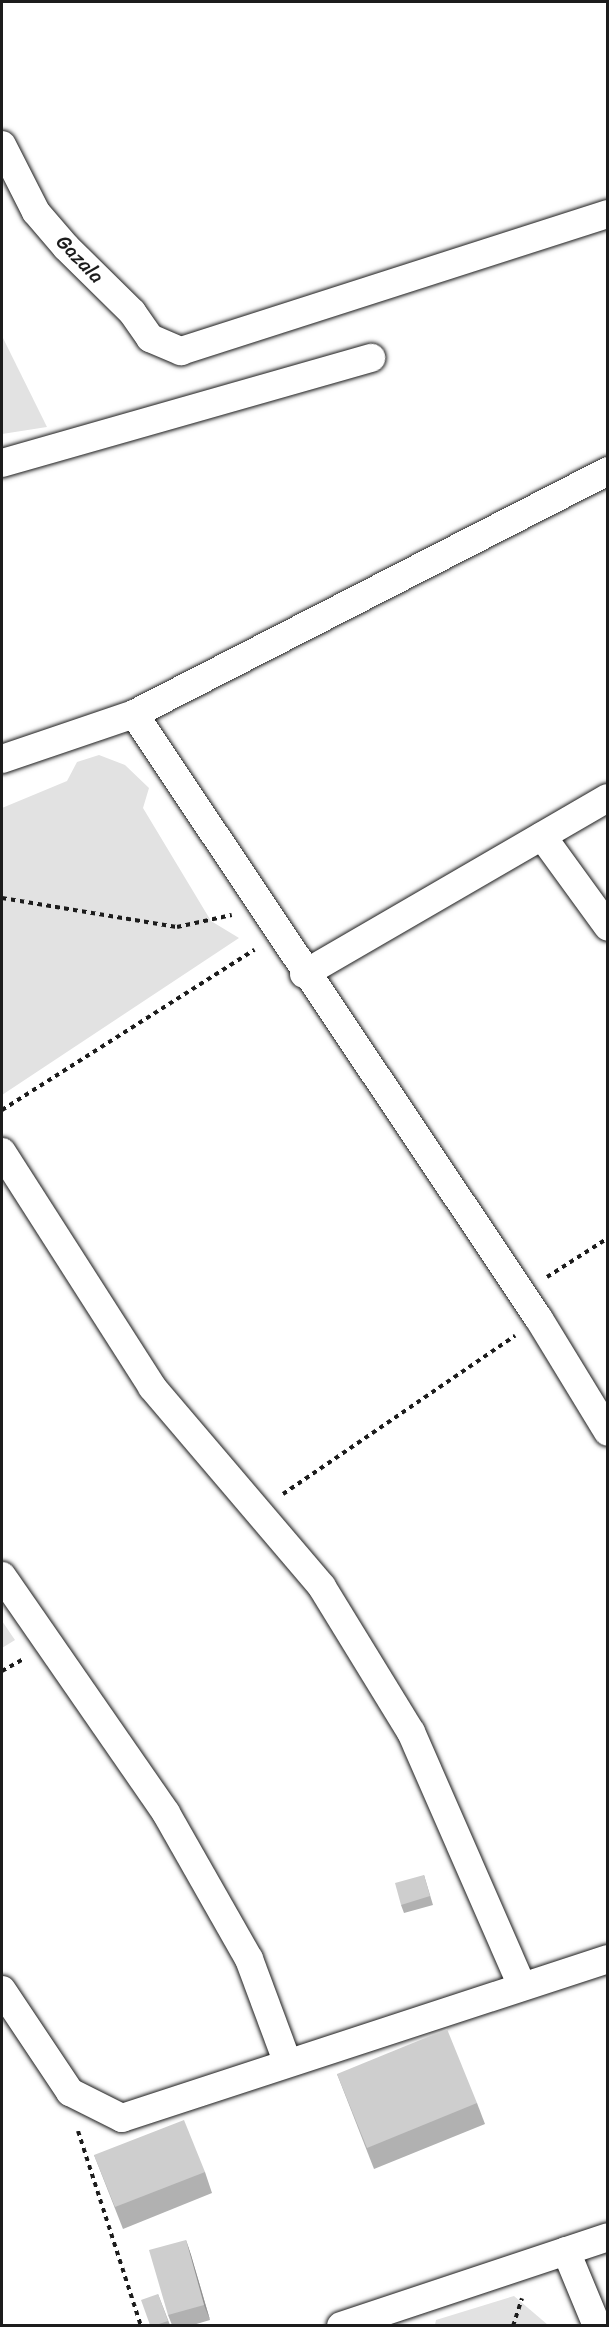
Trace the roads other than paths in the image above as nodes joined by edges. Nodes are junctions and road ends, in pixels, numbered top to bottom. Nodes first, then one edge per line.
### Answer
1 (2, 145) edge
2 (608, 214) edge
3 (371, 358) dead end
4 (2, 463) edge
5 (608, 471) edge
6 (134, 714) junction
7 (2, 759) edge
8 (608, 798) edge
9 (542, 836) junction
10 (608, 927) edge
11 (304, 974) junction
12 (2, 1152) edge
13 (608, 1432) edge
14 (2, 1576) edge
15 (608, 1959) edge
16 (522, 1986) junction
17 (2, 1990) edge
18 (287, 2061) junction
19 (608, 2237) edge
20 (566, 2251) junction
21 (341, 2325) edge
22 (597, 2325) edge

1 - 2 street, Gazala
3 - 4 street
5 - 6 street
6 - 7 street
6 - 11 street
8 - 9 street
9 - 10 street
9 - 11 street
11 - 13 street
12 - 16 street
14 - 18 street
15 - 16 street
16 - 18 street
17 - 18 street
19 - 20 street
20 - 21 street
20 - 22 street

